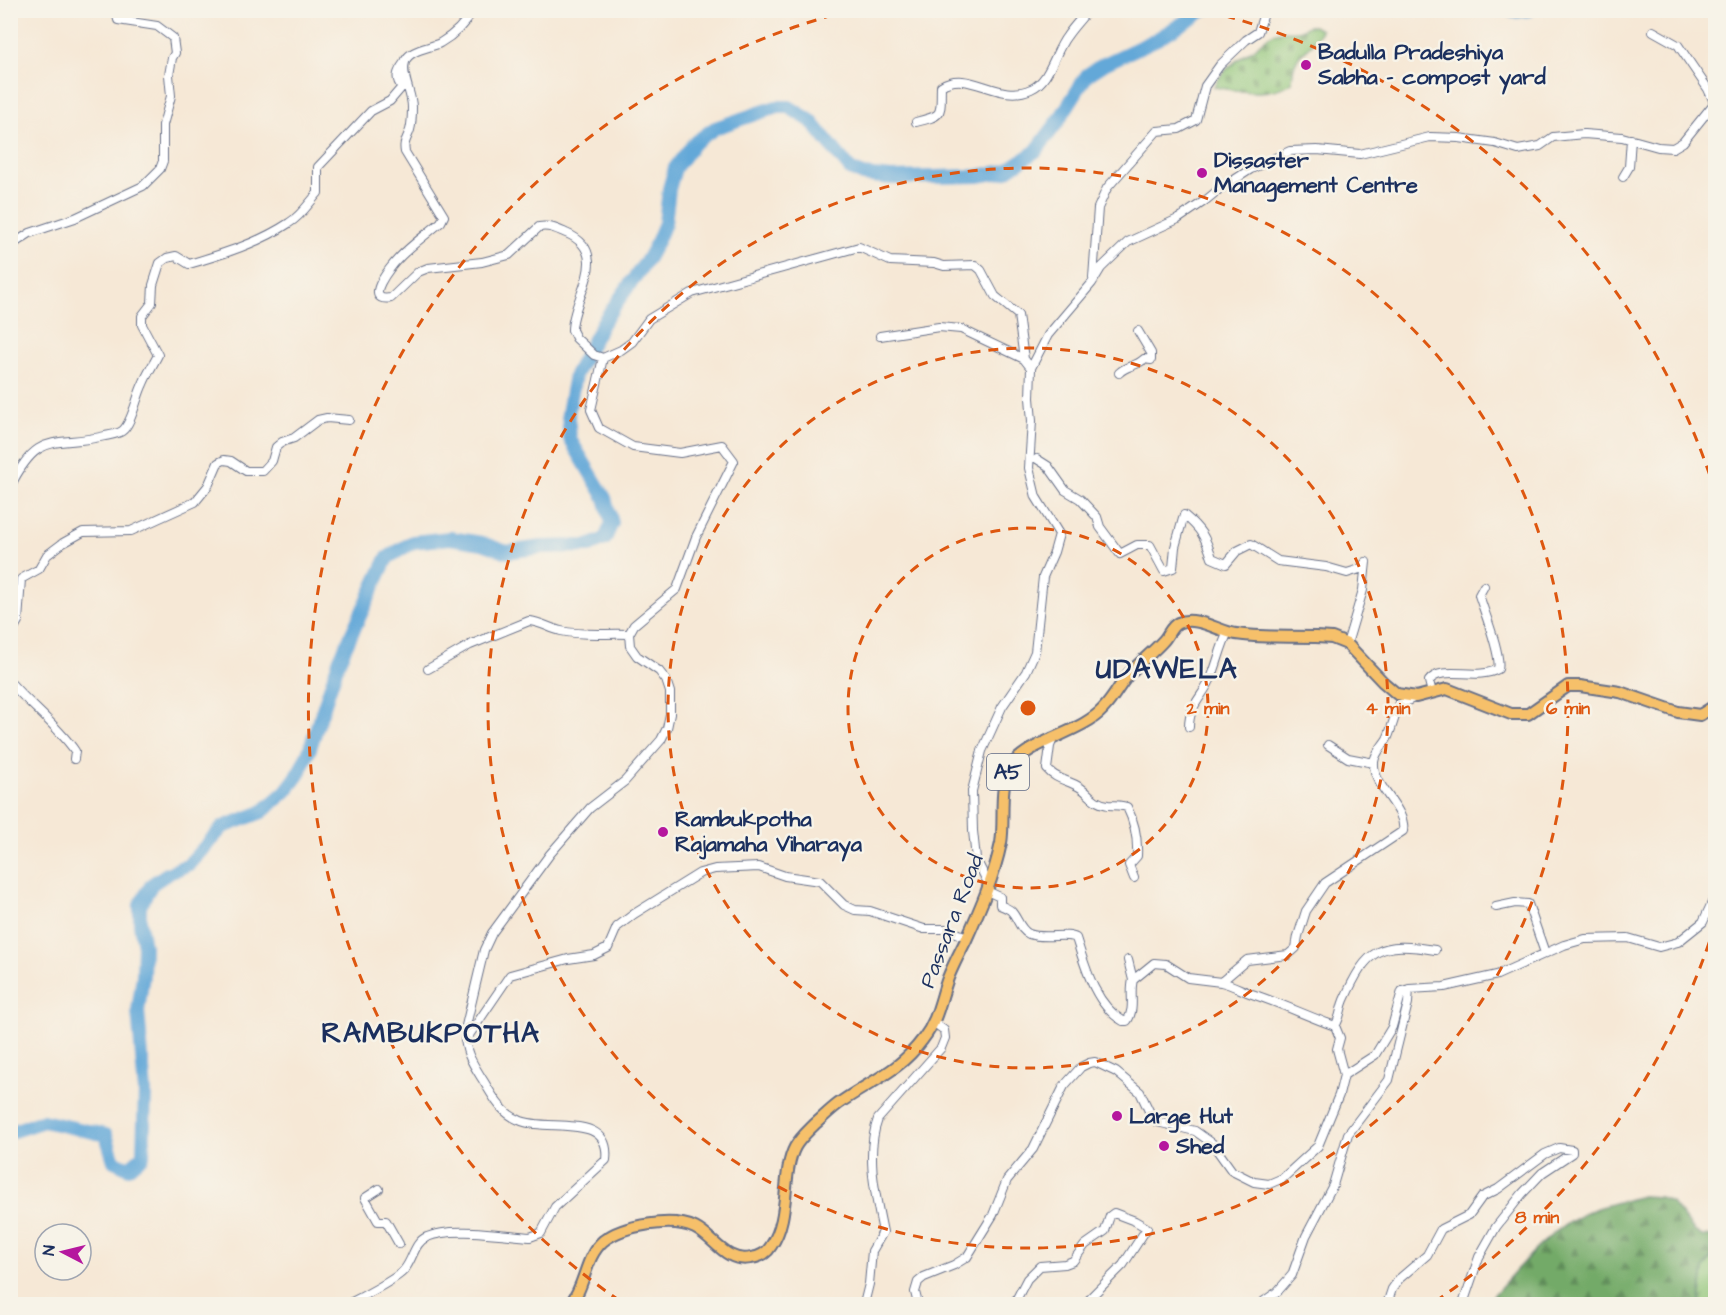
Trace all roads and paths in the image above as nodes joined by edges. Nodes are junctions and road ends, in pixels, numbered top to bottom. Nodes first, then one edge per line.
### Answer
1 (116, 10) edge
2 (473, 10) edge
3 (1088, 10) edge
4 (1265, 10) edge
5 (1653, 31) dead end
6 (405, 62) junction
7 (1715, 101) edge
8 (916, 122) dead end
9 (1631, 139) junction
10 (1623, 177) dead end
11 (10, 246) edge
12 (1092, 283) junction
13 (1138, 331) dead end
14 (880, 336) dead end
15 (598, 356) junction
16 (1024, 359) junction
17 (1031, 368) junction
18 (1119, 373) dead end
19 (349, 420) dead end
20 (1037, 459) dead end
21 (10, 487) edge
22 (1484, 586) dead end
23 (1228, 632) junction
24 (629, 634) junction
25 (10, 635) edge
26 (1347, 644) junction
27 (428, 669) dead end
28 (10, 682) edge
29 (1432, 693) junction
30 (1416, 697) junction
31 (1716, 705) edge
32 (1189, 727) dead end
33 (1053, 739) junction
34 (1328, 745) dead end
35 (74, 759) dead end
36 (1374, 763) junction
37 (1134, 878) dead end
38 (988, 888) junction
39 (1716, 894) edge
40 (1496, 907) dead end
41 (967, 937) junction
42 (1435, 950) dead end
43 (1545, 953) junction
44 (1128, 960) dead end
45 (1133, 980) junction
46 (1221, 982) junction
47 (1409, 989) junction
48 (934, 1023) junction
49 (1335, 1026) junction
50 (464, 1042) junction
51 (1344, 1075) junction
52 (379, 1189) dead end
53 (399, 1244) dead end
54 (348, 1305) edge
55 (570, 1305) edge
56 (864, 1305) edge
57 (918, 1305) edge
58 (1014, 1305) edge
59 (1086, 1305) edge
60 (1260, 1305) edge
61 (1387, 1305) edge
62 (1463, 1305) edge

1 - 11 street
2 - 6 street
3 - 8 street
4 - 12 street
5 - 7 street
6 - 15 street
6 - 21 street
7 - 9 street
9 - 10 street
9 - 12 street
12 - 17 street
13 - 18 street
14 - 16 street
15 - 16 street
15 - 24 street
16 - 17 street
17 - 38 street
19 - 25 street
20 - 26 street
22 - 29 street
23 - 26 highway, Passara Road / A5
23 - 32 street
23 - 33 highway, Passara Road / A5
24 - 27 street
24 - 50 street
26 - 30 highway
28 - 35 street
29 - 30 highway
29 - 31 highway
30 - 36 street
33 - 37 street
33 - 38 highway, Passara Road / A5
34 - 36 street
36 - 46 street
38 - 41 highway, Passara Road / A5
38 - 45 street
39 - 43 street
40 - 43 street
41 - 48 highway, Passara Road / A5
41 - 50 street
42 - 49 street
43 - 47 street
44 - 45 street
45 - 46 street
46 - 49 street
47 - 51 street
47 - 60 street
48 - 55 highway, Passara Road / A5
48 - 56 street
49 - 51 street
50 - 54 street
51 - 57 street
52 - 53 street
58 - 59 street
61 - 62 street

